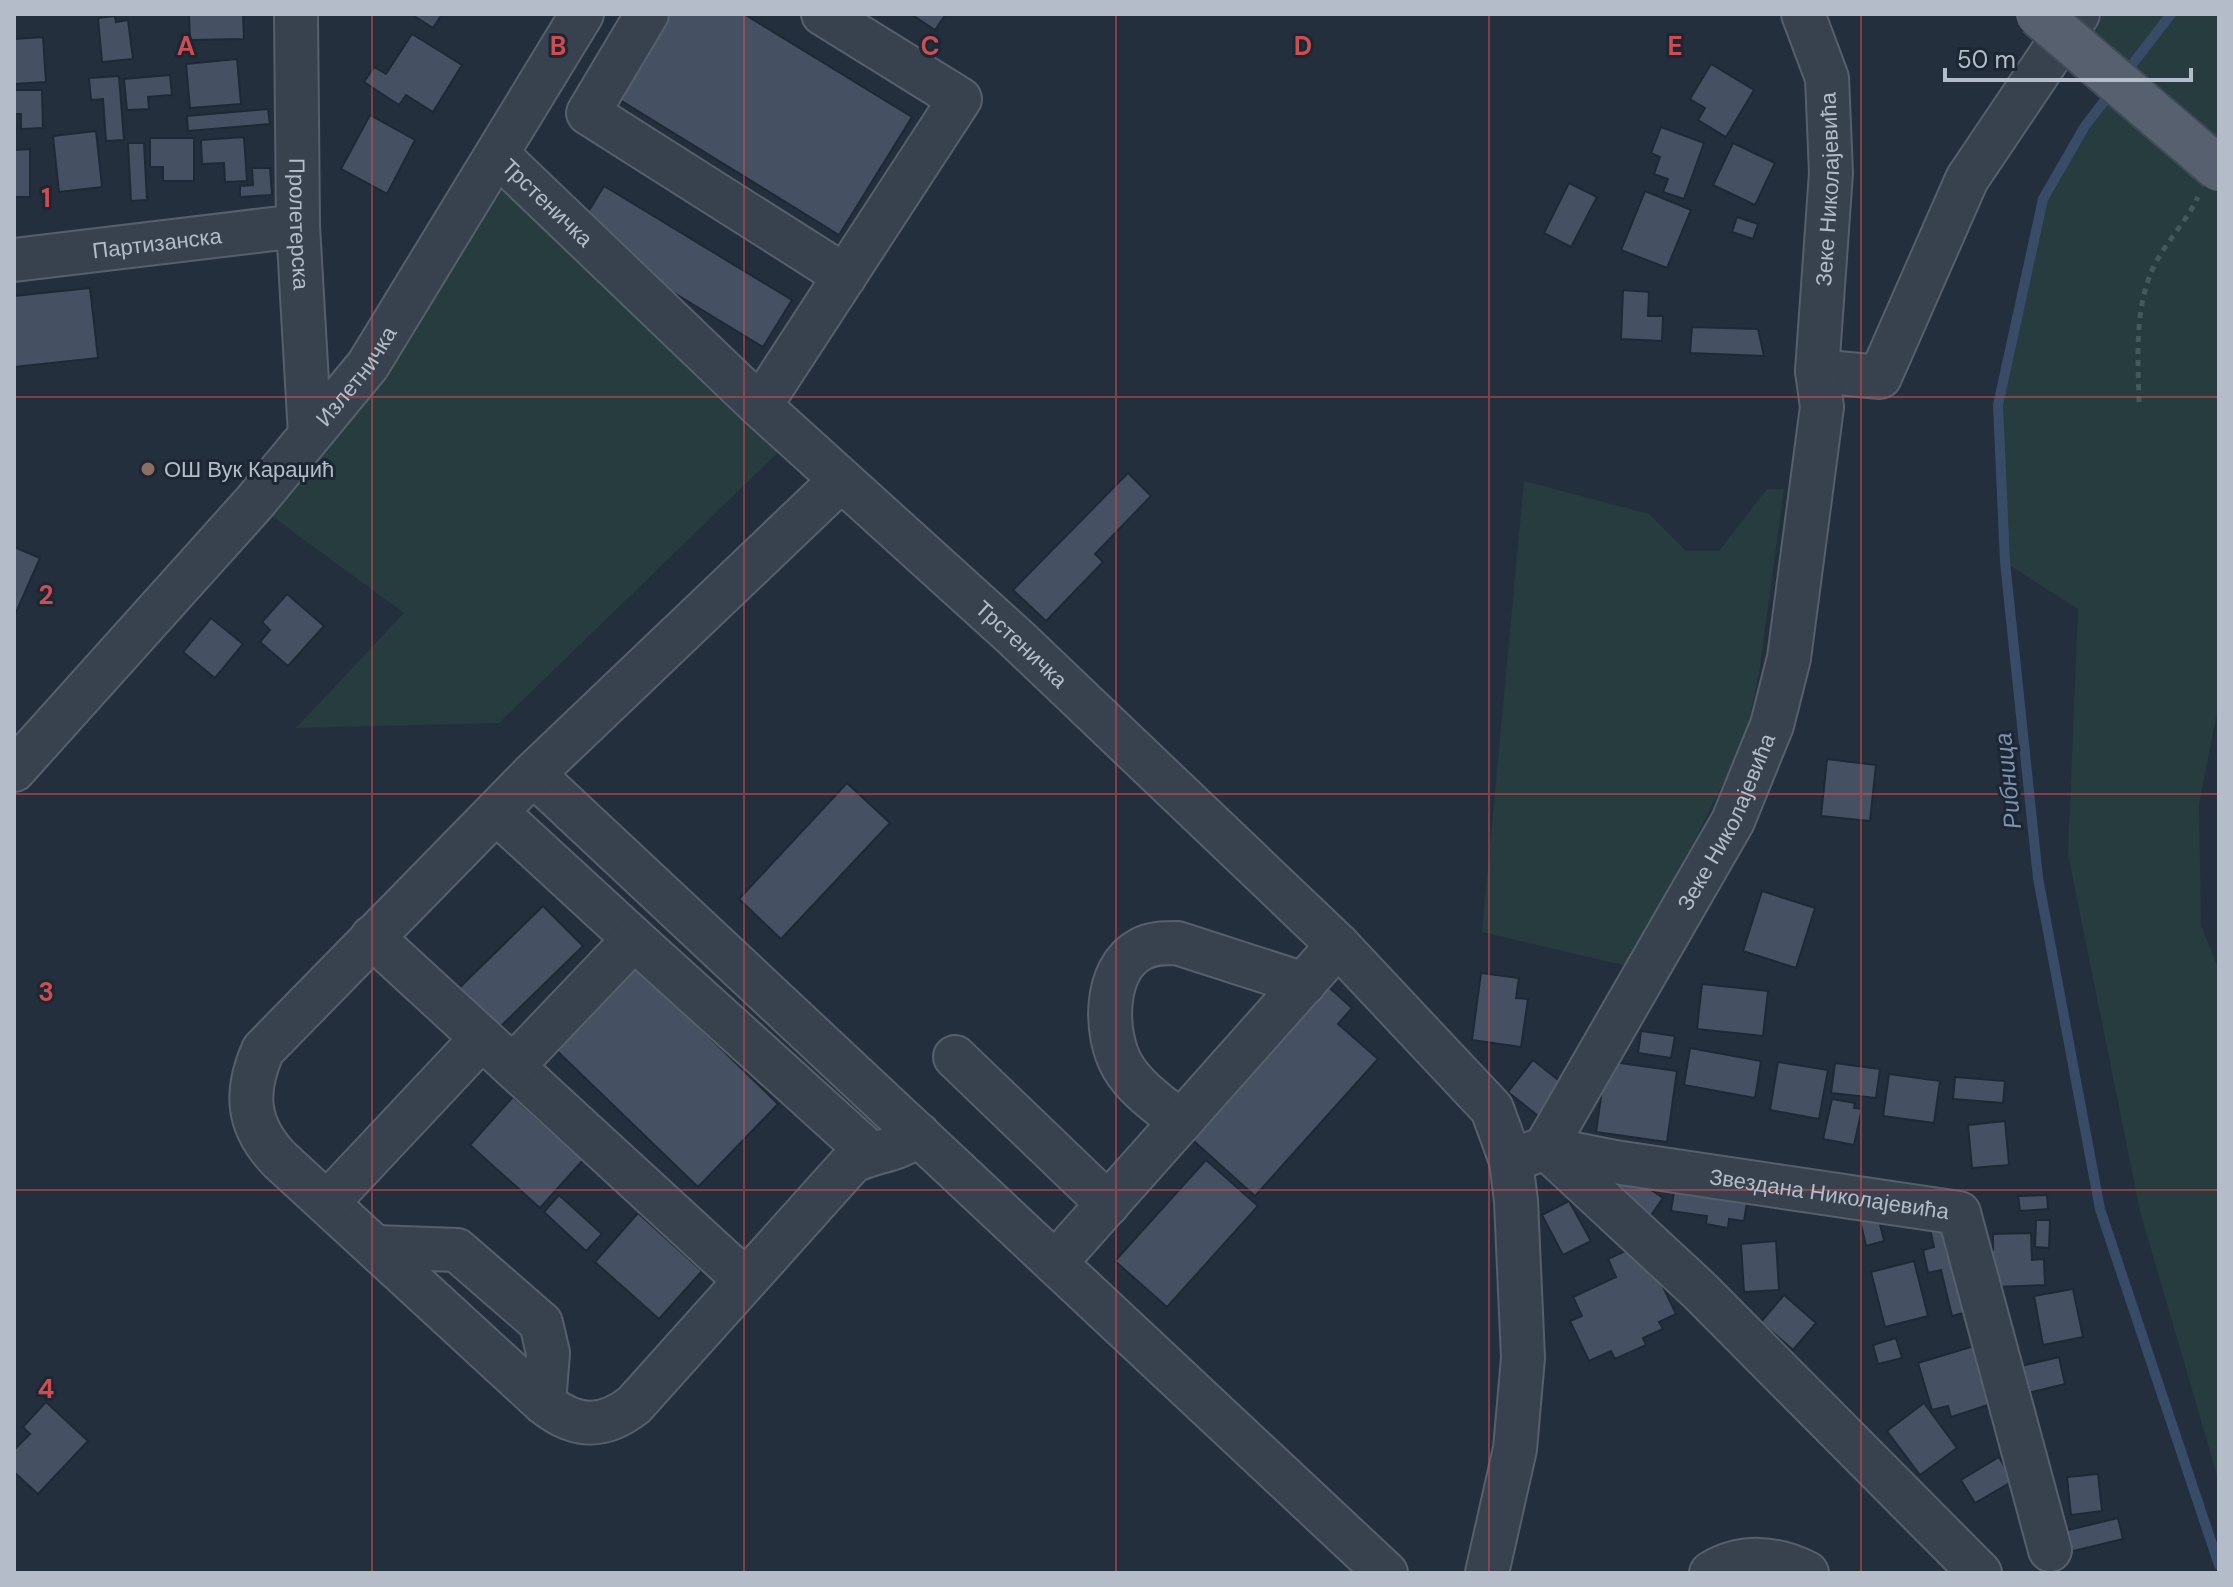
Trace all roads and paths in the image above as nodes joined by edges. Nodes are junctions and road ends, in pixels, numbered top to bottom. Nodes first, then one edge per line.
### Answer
1 (296, 14) edge
2 (582, 14) edge
3 (647, 14) edge
4 (823, 14) edge
5 (1803, 14) edge
6 (2038, 14) edge
7 (2078, 14) edge
8 (497, 154) junction
9 (2210, 180) edge
10 (298, 226) junction
11 (14, 260) edge
12 (845, 276) junction
13 (1817, 371) junction
14 (2139, 402) dead end
15 (760, 406) junction
16 (310, 435) junction
17 (841, 480) junction
18 (14, 770) edge
19 (533, 774) junction
20 (496, 812) junction
21 (372, 937) junction
22 (634, 939) junction
23 (1338, 945) junction
24 (1304, 984) junction
25 (482, 1038) junction
26 (955, 1057) dead end
27 (513, 1066) junction
28 (1181, 1122) junction
29 (918, 1134) junction
30 (870, 1153) junction
31 (1528, 1154) junction
32 (327, 1203) junction
33 (1108, 1204) junction
34 (375, 1247) junction
35 (1055, 1263) junction
36 (745, 1280) junction
37 (544, 1403) junction
38 (2050, 1550) dead end
39 (1386, 1573) edge
40 (1487, 1573) edge
41 (1711, 1573) edge
42 (1807, 1573) edge
43 (1980, 1573) edge

1 - 10 street, Пролетерска
2 - 8 street, Излетничка
3 - 12 street
4 - 12 street
5 - 13 street, Зеке Николајевића
6 - 9 main road, bridge
7 - 13 street
8 - 15 street, Трстеничка
8 - 16 street, Излетничка
9 - 14 path
10 - 11 street, Партизанска
10 - 16 street, Пролетерска
12 - 15 street
13 - 31 street, Зеке Николајевића
15 - 17 street, Трстеничка
16 - 18 street, Излетничка
17 - 19 street
17 - 23 street, Трстеничка
19 - 20 street
19 - 29 street
20 - 21 street
20 - 22 street
21 - 25 street
21 - 32 street
22 - 27 street
22 - 30 street
23 - 24 street
23 - 31 street, Трстеничка
24 - 28 street
24 - 28 street
25 - 27 street
25 - 32 street
26 - 33 street
27 - 36 street
28 - 33 street
29 - 30 street
29 - 35 street
30 - 36 street
31 - 38 street, Звездана Николајевића
31 - 40 street
31 - 43 street
32 - 34 street
33 - 35 street
34 - 37 street
34 - 37 street
35 - 39 street
36 - 37 street
41 - 42 street

